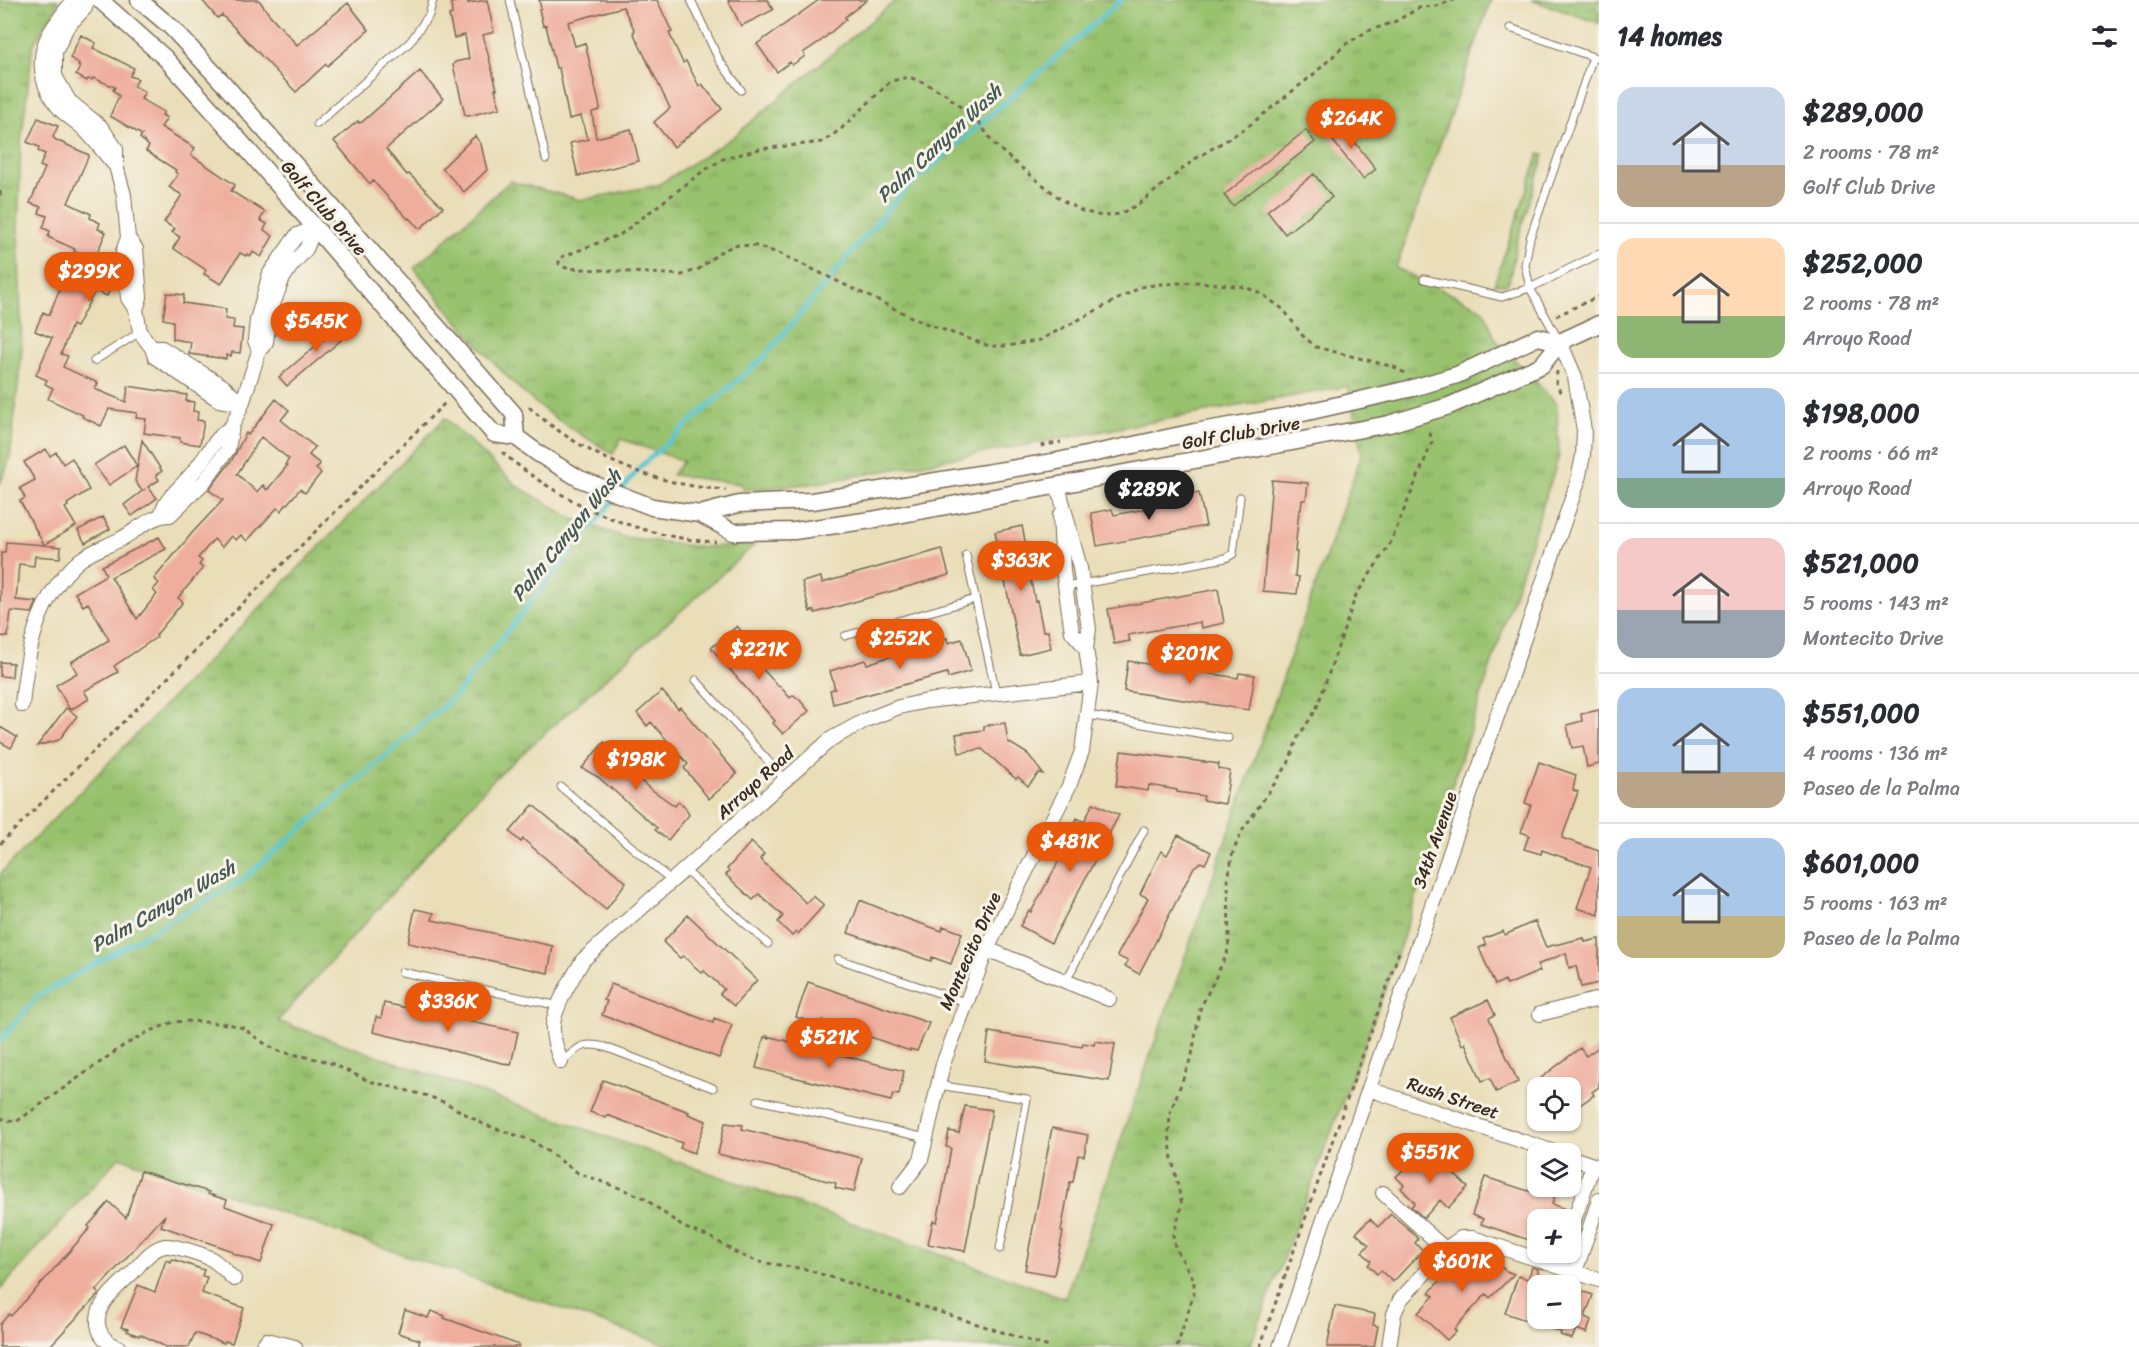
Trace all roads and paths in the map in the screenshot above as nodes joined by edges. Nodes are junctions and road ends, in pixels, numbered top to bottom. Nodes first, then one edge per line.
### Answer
1 (75, 0) edge
2 (87, 0) edge
3 (100, 0) edge
4 (139, 0) edge
5 (433, 0) edge
6 (510, 0) edge
7 (691, 0) edge
8 (1454, 0) edge
9 (1510, 28) dead end
10 (1596, 58) edge
11 (741, 90) dead end
12 (317, 124) dead end
13 (546, 159) dead end
14 (116, 166) junction
15 (0, 191) edge
16 (0, 197) edge
17 (315, 228) junction
18 (1599, 254) edge
19 (1424, 279) dead end
20 (1530, 288) junction
21 (1599, 296) edge
22 (1562, 314) junction
23 (1548, 320) junction
24 (1599, 324) edge
25 (140, 332) junction
26 (1560, 342) junction
27 (94, 361) dead end
28 (1406, 375) dead end
29 (1412, 375) dead end
30 (1401, 378) dead end
31 (1564, 400) dead end
32 (521, 401) dead end
33 (242, 404) junction
34 (443, 405) dead end
35 (1429, 429) dead end
36 (516, 437) junction
37 (1070, 441) dead end
38 (1035, 447) dead end
39 (1053, 462) junction
40 (1058, 486) junction
41 (737, 491) dead end
42 (1240, 497) dead end
43 (587, 508) dead end
44 (700, 514) junction
45 (631, 524) dead end
46 (966, 555) dead end
47 (1083, 584) junction
48 (1065, 587) junction
49 (975, 599) junction
50 (844, 636) dead end
51 (1086, 648) junction
52 (696, 680) dead end
53 (1091, 683) junction
54 (996, 693) junction
55 (22, 705) dead end
56 (1088, 715) junction
57 (1228, 738) dead end
58 (785, 780) junction
59 (561, 787) dead end
60 (1144, 830) dead end
61 (0, 844) edge
62 (685, 870) junction
63 (672, 881) junction
64 (768, 944) dead end
65 (1401, 946) dead end
66 (987, 949) junction
67 (838, 959) dead end
68 (402, 972) dead end
69 (1066, 981) junction
70 (1108, 999) dead end
71 (1599, 999) edge
72 (965, 1002) junction
73 (559, 1006) junction
74 (1540, 1014) dead end
75 (561, 1062) joint
76 (938, 1085) junction
77 (713, 1088) dead end
78 (1369, 1089) junction
79 (758, 1100) dead end
80 (0, 1118) edge
81 (926, 1137) junction
82 (1528, 1143) edge
83 (1581, 1161) edge
84 (1596, 1166) edge
85 (900, 1187) dead end
86 (1383, 1193) dead end
87 (1599, 1200) edge
88 (1579, 1209) edge
89 (1000, 1249) dead end
90 (1446, 1250) junction
91 (1559, 1263) edge
92 (1558, 1267) junction
93 (1575, 1272) junction
94 (234, 1279) dead end
95 (1599, 1280) edge
96 (118, 1347) edge
97 (262, 1347) edge
98 (295, 1347) edge
99 (1049, 1347) edge
100 (1177, 1347) edge
101 (1260, 1347) edge
102 (1280, 1347) edge
103 (1389, 1347) edge

1 - 14 street
2 - 14 street
3 - 17 street, Golf Club Drive
4 - 36 street, Golf Club Drive
5 - 12 lane
6 - 13 lane
7 - 11 lane
8 - 28 path
9 - 10 lane
10 - 20 lane
14 - 25 street
15 - 16 path
17 - 33 street
17 - 36 street, Golf Club Drive
18 - 20 lane
19 - 20 lane
20 - 23 lane
21 - 22 path
22 - 23 path
22 - 26 path
23 - 26 lane
24 - 26 street, Golf Club Drive
25 - 27 lane
25 - 33 street
26 - 31 path
26 - 39 street, Golf Club Drive
26 - 40 street, Golf Club Drive
26 - 78 street, 34th Avenue
29 - 30 path
32 - 41 path
33 - 55 street
34 - 61 path
35 - 100 path
36 - 44 street, Golf Club Drive
37 - 38 path
39 - 40 street
39 - 44 street, Golf Club Drive
40 - 44 street, Golf Club Drive
40 - 47 street, Montecito Drive
40 - 48 street
42 - 47 lane
43 - 45 path
46 - 49 lane
47 - 48 lane
47 - 51 street, Montecito Drive
48 - 51 street
49 - 50 lane
49 - 54 lane
51 - 53 street, Montecito Drive
52 - 58 lane
53 - 54 street, Arroyo Road
53 - 56 street, Montecito Drive
54 - 58 street, Arroyo Road
56 - 57 lane
56 - 66 street, Montecito Drive
58 - 62 street, Arroyo Road
59 - 63 lane
60 - 69 lane
62 - 63 street, Arroyo Road
62 - 64 lane
63 - 73 street, Arroyo Road
65 - 101 path
66 - 69 street
66 - 72 street, Montecito Drive
67 - 72 lane
68 - 73 lane
69 - 70 street
71 - 74 street
72 - 76 street, Montecito Drive
73 - 75 street, Arroyo Road
75 - 77 lane
76 - 81 street, Montecito Drive
76 - 89 lane
78 - 82 street, Rush Street
78 - 102 street, 34th Avenue
79 - 81 lane
80 - 99 path
81 - 85 street, Montecito Drive
83 - 84 street
84 - 88 street
86 - 90 street
87 - 93 street
90 - 92 street
90 - 103 street
91 - 92 street
92 - 93 street
93 - 95 street
94 - 96 street
97 - 98 street

